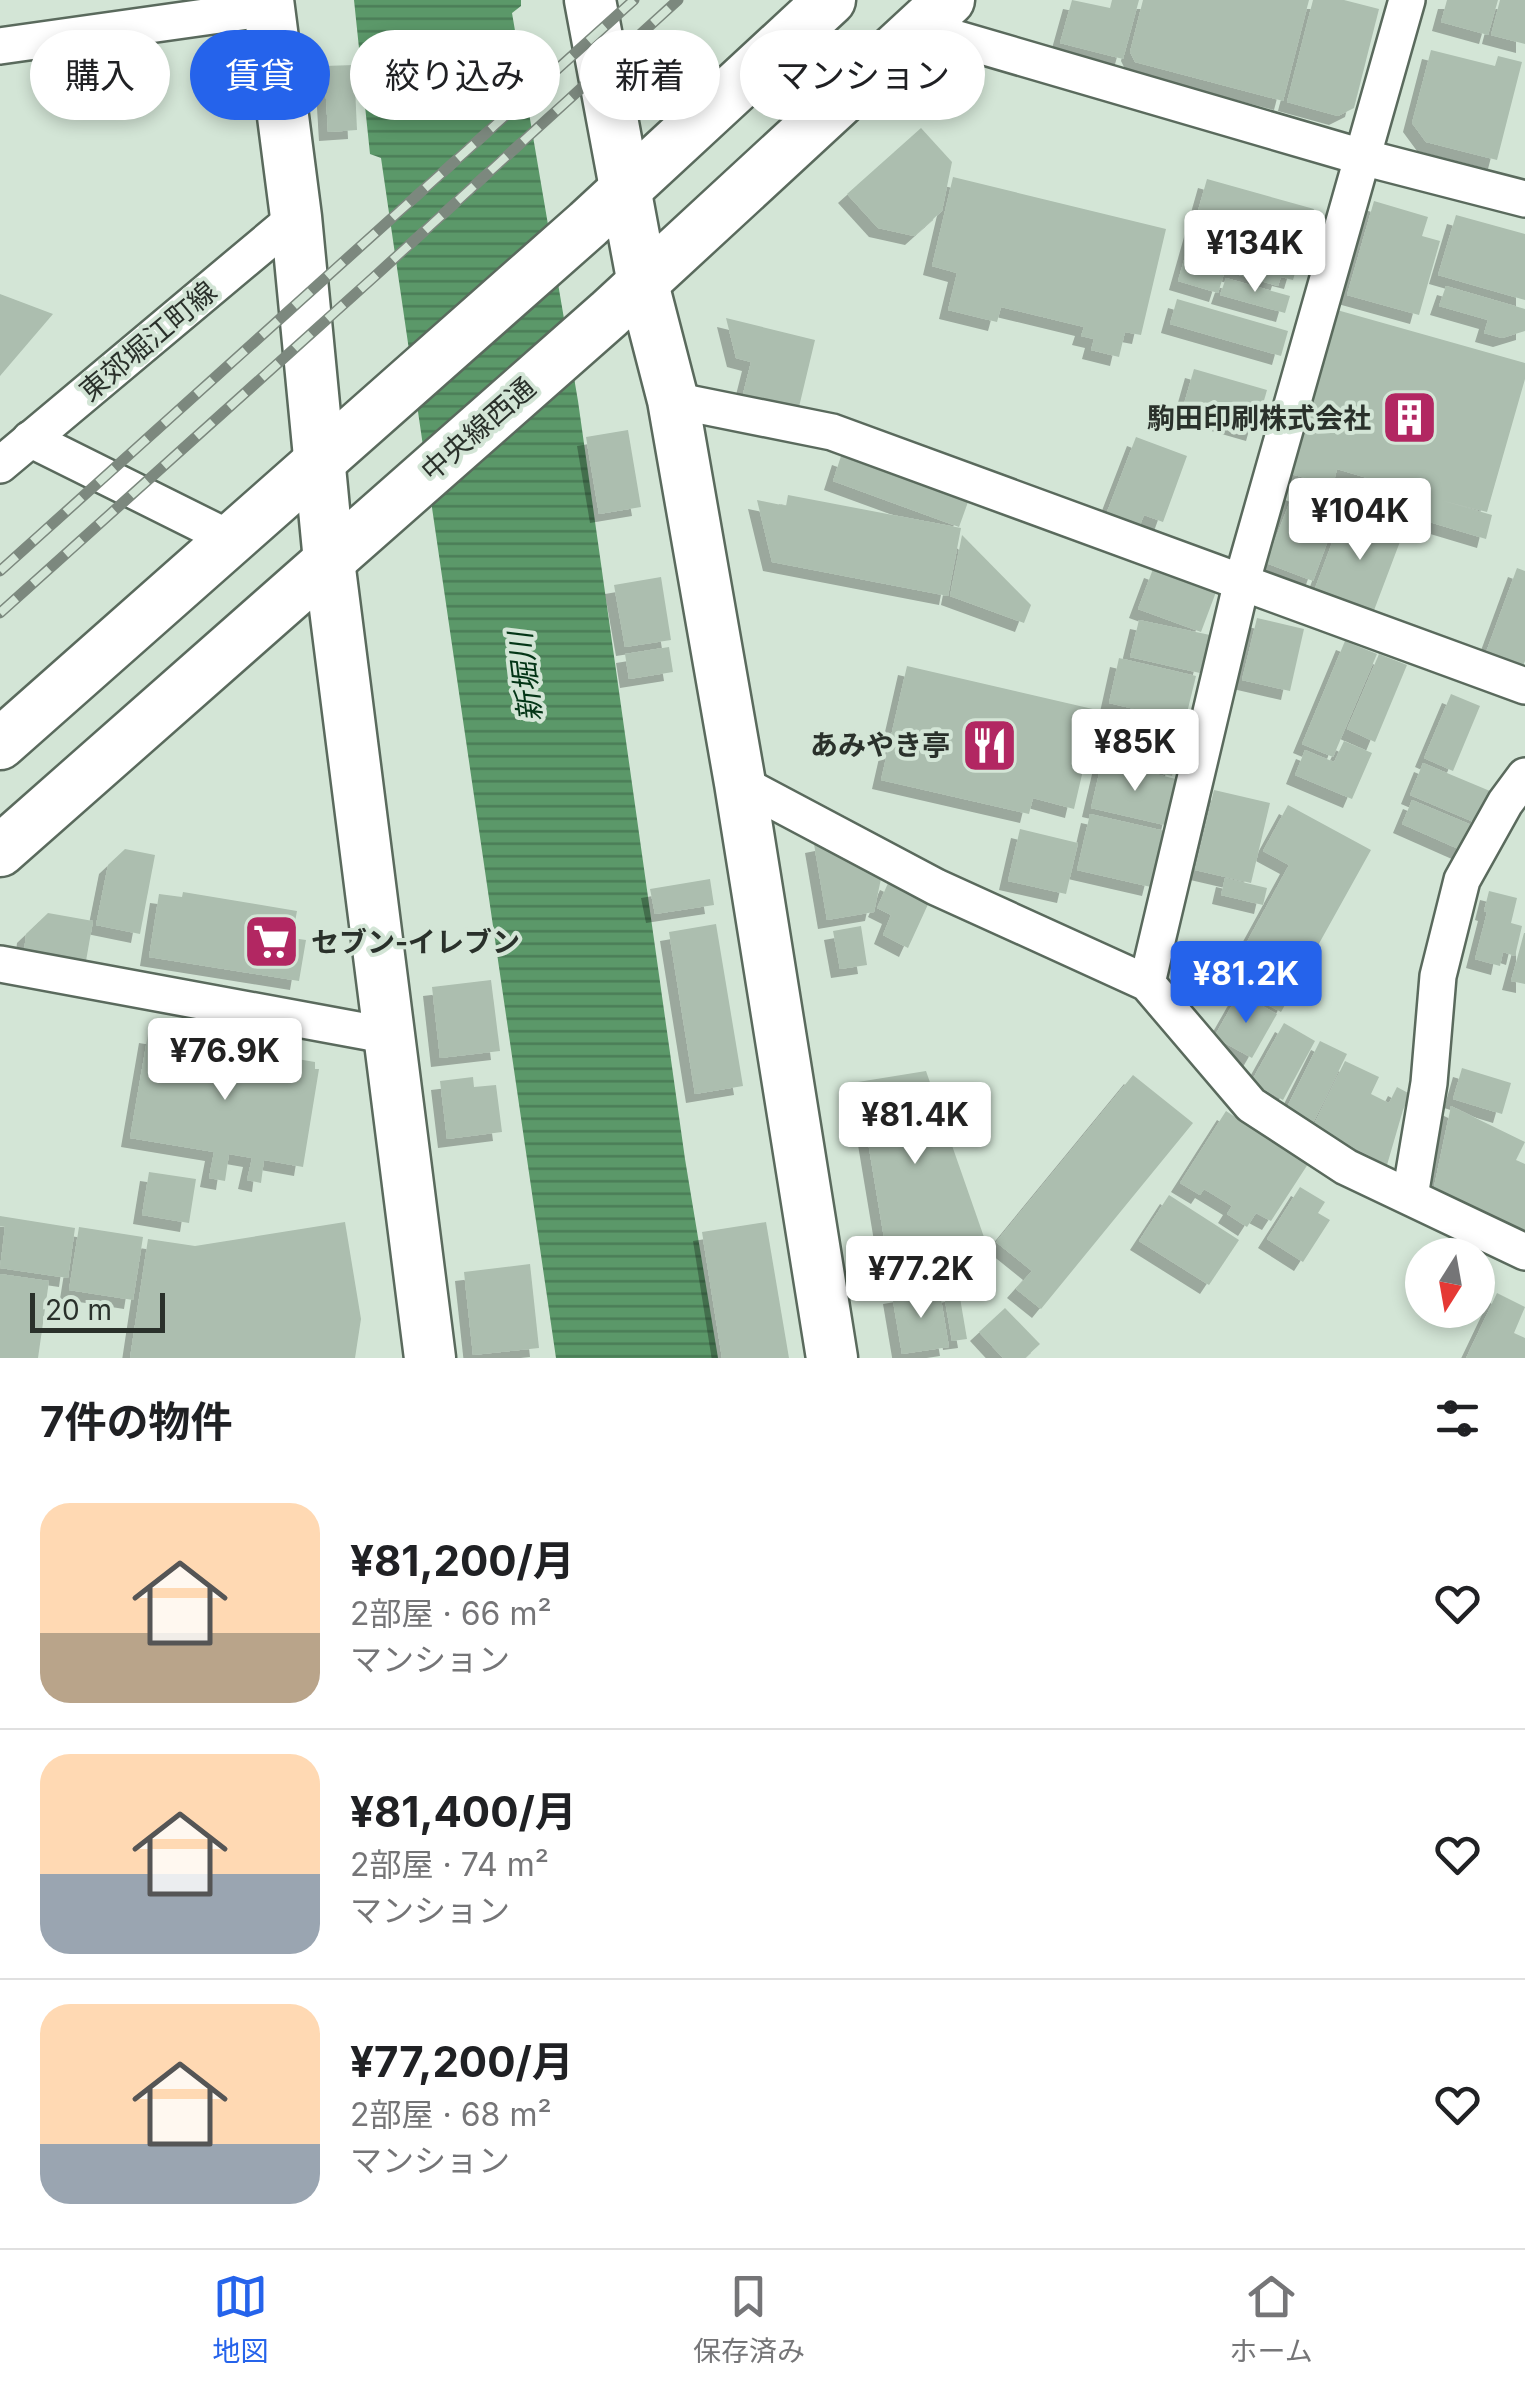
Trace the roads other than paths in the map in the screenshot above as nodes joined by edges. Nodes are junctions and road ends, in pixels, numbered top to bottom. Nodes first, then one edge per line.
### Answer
1 (590, 0) edge
2 (830, 0) edge
3 (1407, 0) edge
4 (269, 4) edge
5 (934, 14) edge
6 (0, 46) edge
7 (1362, 157) junction
8 (625, 190) junction
9 (1525, 199) edge
10 (296, 217) junction
11 (626, 299) junction
12 (673, 400) junction
13 (13, 446) edge
14 (320, 461) junction
15 (231, 539) junction
16 (330, 561) junction
17 (1242, 580) junction
18 (1525, 686) edge
19 (0, 744) edge
20 (1525, 776) edge
21 (740, 783) junction
22 (0, 851) edge
23 (0, 964) edge
24 (1147, 983) junction
25 (390, 1036) junction
26 (1410, 1196) junction
27 (1525, 1252) edge
28 (430, 1358) edge
29 (832, 1358) edge

1 - 8 street
2 - 8 street
3 - 7 street
4 - 6 street
4 - 10 street
5 - 7 street
5 - 11 street, 中央線西通
7 - 9 street
7 - 17 street
8 - 11 street
8 - 14 street
10 - 13 street, 東郊堀江町線
10 - 14 street
11 - 12 street
11 - 16 street, 中央線西通
12 - 17 street
12 - 21 street
13 - 15 street
14 - 15 street
14 - 16 street
15 - 19 street
16 - 22 street, 中央線西通
16 - 25 street
17 - 18 street
17 - 24 street
20 - 26 street
21 - 24 street
21 - 29 street
23 - 25 street
24 - 26 street
25 - 28 street
26 - 27 street

